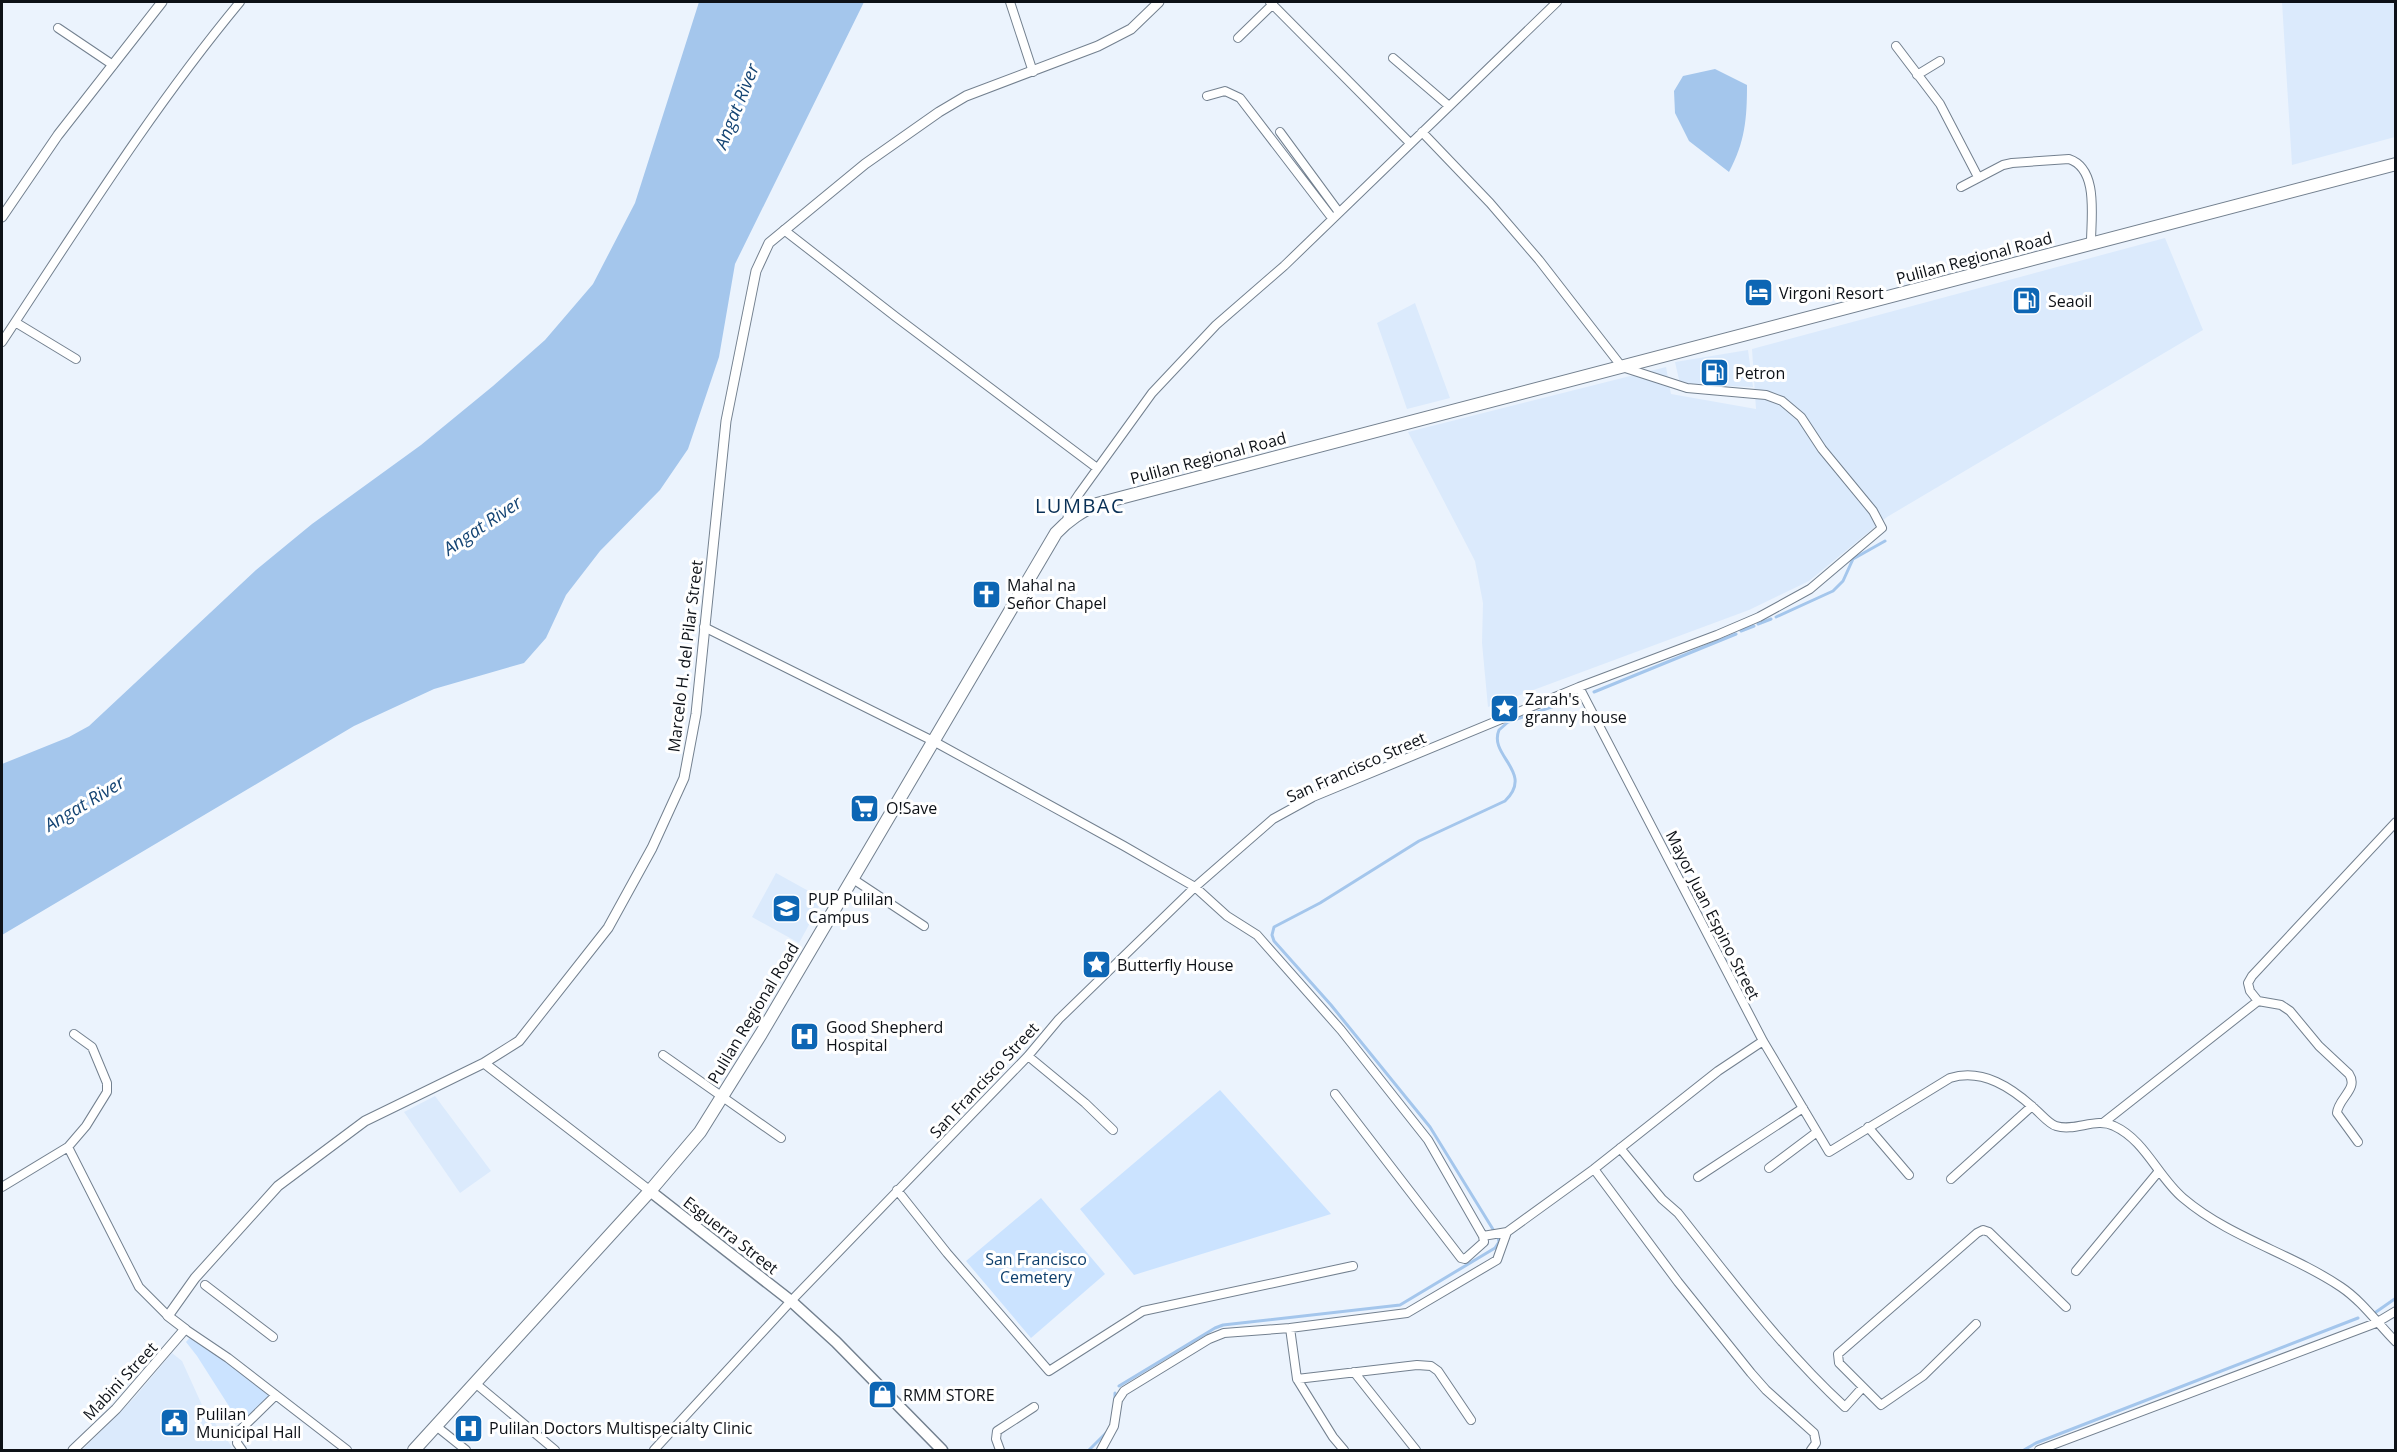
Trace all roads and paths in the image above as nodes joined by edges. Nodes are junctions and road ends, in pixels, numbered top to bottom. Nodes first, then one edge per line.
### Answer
1 (162, 2) edge
2 (240, 2) edge
3 (1010, 2) edge
4 (1159, 2) edge
5 (1557, 2) edge
6 (1272, 3) edge
7 (58, 28) dead end
8 (1238, 38) dead end
9 (1896, 46) dead end
10 (1393, 58) dead end
11 (1940, 61) dead end
12 (112, 65) junction
13 (1033, 72) junction
14 (1917, 75) junction
15 (1207, 96) dead end
16 (1449, 106) junction
17 (1280, 132) dead end
18 (1422, 132) junction
19 (1410, 143) junction
20 (2396, 164) edge
21 (1978, 177) junction
22 (1961, 187) dead end
23 (1338, 211) junction
24 (2, 217) edge
25 (1332, 218) junction
26 (784, 230) junction
27 (2091, 243) junction
28 (15, 322) junction
29 (2, 342) edge
30 (76, 359) dead end
31 (1622, 367) junction
32 (1097, 468) junction
33 (1067, 521) junction
34 (704, 627) junction
35 (1579, 687) junction
36 (935, 742) junction
37 (2396, 822) edge
38 (853, 879) junction
39 (1196, 887) junction
40 (924, 926) dead end
41 (2258, 1000) junction
42 (74, 1034) dead end
43 (1763, 1041) junction
44 (663, 1055) dead end
45 (1028, 1056) junction
46 (484, 1063) junction
47 (1335, 1094) dead end
48 (722, 1097) junction
49 (2032, 1106) junction
50 (1803, 1108) junction
51 (2103, 1123) junction
52 (1868, 1127) junction
53 (1113, 1130) dead end
54 (1817, 1132) junction
55 (781, 1138) dead end
56 (2358, 1142) dead end
57 (68, 1147) junction
58 (1620, 1148) junction
59 (1769, 1167) dead end
60 (1594, 1169) junction
61 (2159, 1171) junction
62 (1909, 1175) dead end
63 (1698, 1177) dead end
64 (1951, 1179) dead end
65 (2, 1187) edge
66 (897, 1190) junction
67 (650, 1191) junction
68 (1507, 1232) junction
69 (1483, 1236) junction
70 (1353, 1266) dead end
71 (2076, 1271) dead end
72 (200, 1282) junction
73 (791, 1301) junction
74 (2066, 1307) dead end
75 (2396, 1311) edge
76 (168, 1316) junction
77 (2376, 1323) junction
78 (1976, 1324) dead end
79 (1290, 1328) junction
80 (185, 1329) junction
81 (273, 1337) dead end
82 (2396, 1342) edge
83 (1354, 1372) junction
84 (1297, 1379) junction
85 (475, 1383) junction
86 (1863, 1388) junction
87 (276, 1395) junction
88 (1034, 1407) dead end
89 (1471, 1419) dead end
90 (436, 1426) junction
91 (73, 1450) edge
92 (240, 1450) edge
93 (347, 1450) edge
94 (414, 1450) edge
95 (466, 1450) edge
96 (555, 1450) edge
97 (654, 1450) edge
98 (942, 1450) edge
99 (1000, 1450) edge
100 (1101, 1450) edge
101 (1344, 1450) edge
102 (1416, 1450) edge
103 (1811, 1450) edge
104 (2039, 1450) edge

1 - 12 street
2 - 28 street
3 - 13 street
4 - 13 street, Marcelo H. del Pilar Street
5 - 16 street
6 - 8 street
6 - 19 street
7 - 12 street
9 - 14 street
10 - 16 street
11 - 14 street
12 - 24 street
13 - 26 street, Marcelo H. del Pilar Street
14 - 21 street
15 - 25 street
16 - 18 street
17 - 23 street
18 - 19 street
18 - 31 street
19 - 23 street
20 - 27 main road, Pulilan Regional Road
21 - 22 street
21 - 27 street
23 - 25 street
25 - 32 street
26 - 32 street
26 - 34 street, Marcelo H. del Pilar Street
27 - 31 main road, Pulilan Regional Road
28 - 29 street
28 - 30 street
31 - 33 main road, Pulilan Regional Road
31 - 35 street, San Francisco Street
32 - 33 street
33 - 36 main road, Pulilan Regional Road
34 - 36 street
34 - 46 street, Marcelo H. del Pilar Street
35 - 39 street, San Francisco Street
35 - 43 street, Mayor Juan Espino Street
36 - 38 main road, Pulilan Regional Road
36 - 39 street
37 - 41 street
38 - 40 street
38 - 48 main road, Pulilan Regional Road
39 - 45 street, San Francisco Street
39 - 69 street
41 - 51 street
41 - 56 street
42 - 57 street
43 - 50 street, Mayor Juan Espino Street
43 - 58 street
44 - 48 street
45 - 53 street
45 - 66 street, San Francisco Street
46 - 67 street, Esguerra Street
46 - 72 street, Marcelo H. del Pilar Street
47 - 69 street
48 - 55 street
48 - 67 main road, Pulilan Regional Road
49 - 51 street
49 - 52 street
49 - 64 street
50 - 54 street, Mayor Juan Espino Street
50 - 63 street
51 - 61 street
52 - 54 street, Mayor Juan Espino Street
52 - 62 street
54 - 59 street
57 - 65 street
57 - 76 street
58 - 60 street
58 - 86 street
60 - 68 street
60 - 103 street
61 - 71 street
61 - 77 street
66 - 70 street
66 - 73 street, San Francisco Street
67 - 73 main road, Esguerra Street
67 - 85 main road, Pulilan Regional Road
68 - 69 street
68 - 79 street
72 - 76 street, Marcelo H. del Pilar Street
72 - 81 street
73 - 97 street, San Francisco Street
73 - 98 main road, Esguerra Street
74 - 86 street
75 - 77 street
76 - 80 street
77 - 82 street
77 - 104 street
78 - 86 street
79 - 84 street
79 - 100 street
80 - 87 street
80 - 91 street, Mabini Street
83 - 84 street
83 - 89 street
83 - 102 street
84 - 101 street
85 - 90 main road, Pulilan Regional Road
85 - 96 street
87 - 92 street
87 - 93 street
88 - 99 street
90 - 94 main road, Pulilan Regional Road
90 - 95 street

